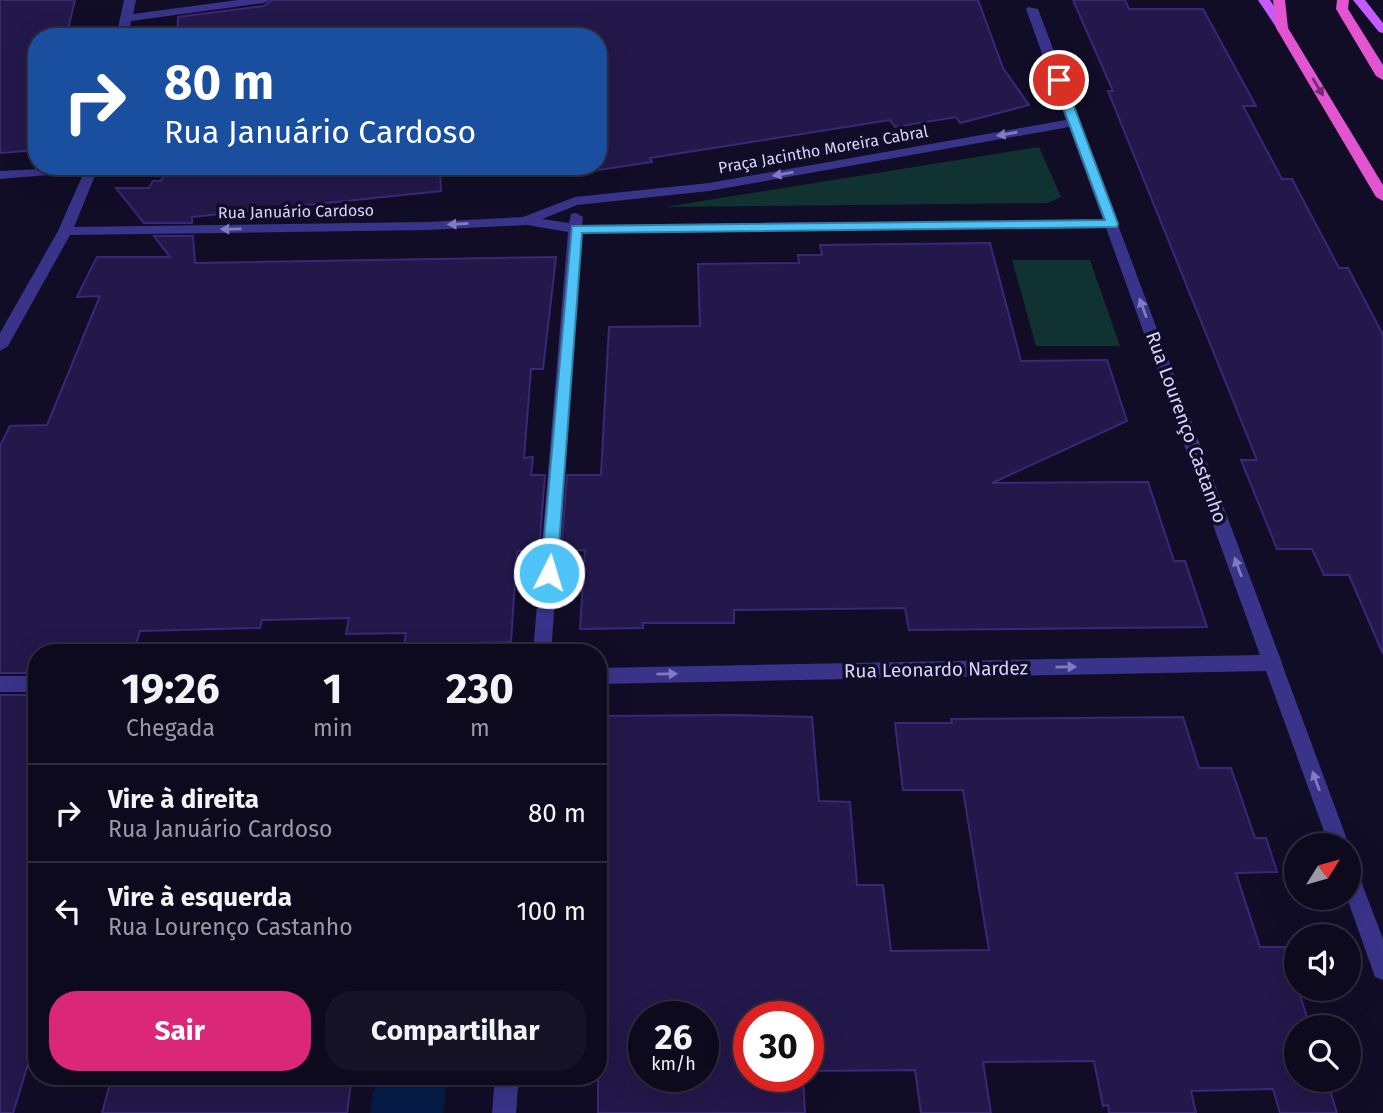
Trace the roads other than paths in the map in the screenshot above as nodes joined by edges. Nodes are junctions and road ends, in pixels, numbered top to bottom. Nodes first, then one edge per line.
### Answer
1 (130, 0) edge
2 (264, 0) edge
3 (1264, 0) edge
4 (1279, 0) edge
5 (1343, 0) edge
6 (1359, 0) edge
7 (1032, 9) dead end
8 (127, 18) junction
9 (124, 28) edge
10 (1282, 28) junction
11 (1383, 30) edge
12 (1383, 76) edge
13 (1074, 122) junction
14 (28, 172) edge
15 (0, 174) edge
16 (90, 175) edge
17 (1383, 197) edge
18 (575, 201) junction
19 (527, 220) junction
20 (1112, 224) junction
21 (576, 229) junction
22 (65, 231) junction
23 (0, 346) edge
24 (543, 644) edge
25 (1273, 663) junction
26 (607, 676) edge
27 (0, 684) edge
28 (28, 684) edge
29 (1335, 833) edge
30 (1362, 910) edge
31 (1383, 969) edge
32 (506, 1085) edge
33 (504, 1113) edge

1 - 8 street
2 - 8 street
3 - 10 main road
4 - 10 highway
5 - 12 highway
6 - 11 main road
7 - 13 street, Rua Lourenço Castanho
8 - 9 street
10 -> 17 highway
13 -> 18 street, Praça Jacintho Moreira Cabral
13 - 20 street, Rua Lourenço Castanho
14 - 15 street
16 - 22 street
18 - 19 street, Rua Januário Cardoso
18 - 21 street
19 - 21 street, Rua Januário Cardoso
19 -> 22 street, Rua Januário Cardoso
20 - 21 street, Rua Januário Cardoso
25 -> 20 street, Rua Lourenço Castanho
21 - 24 street
22 - 23 street
26 -> 25 street, Rua Leonardo Nardez
29 -> 25 street, Rua Lourenço Castanho
27 - 28 street
30 - 31 street
32 - 33 street

